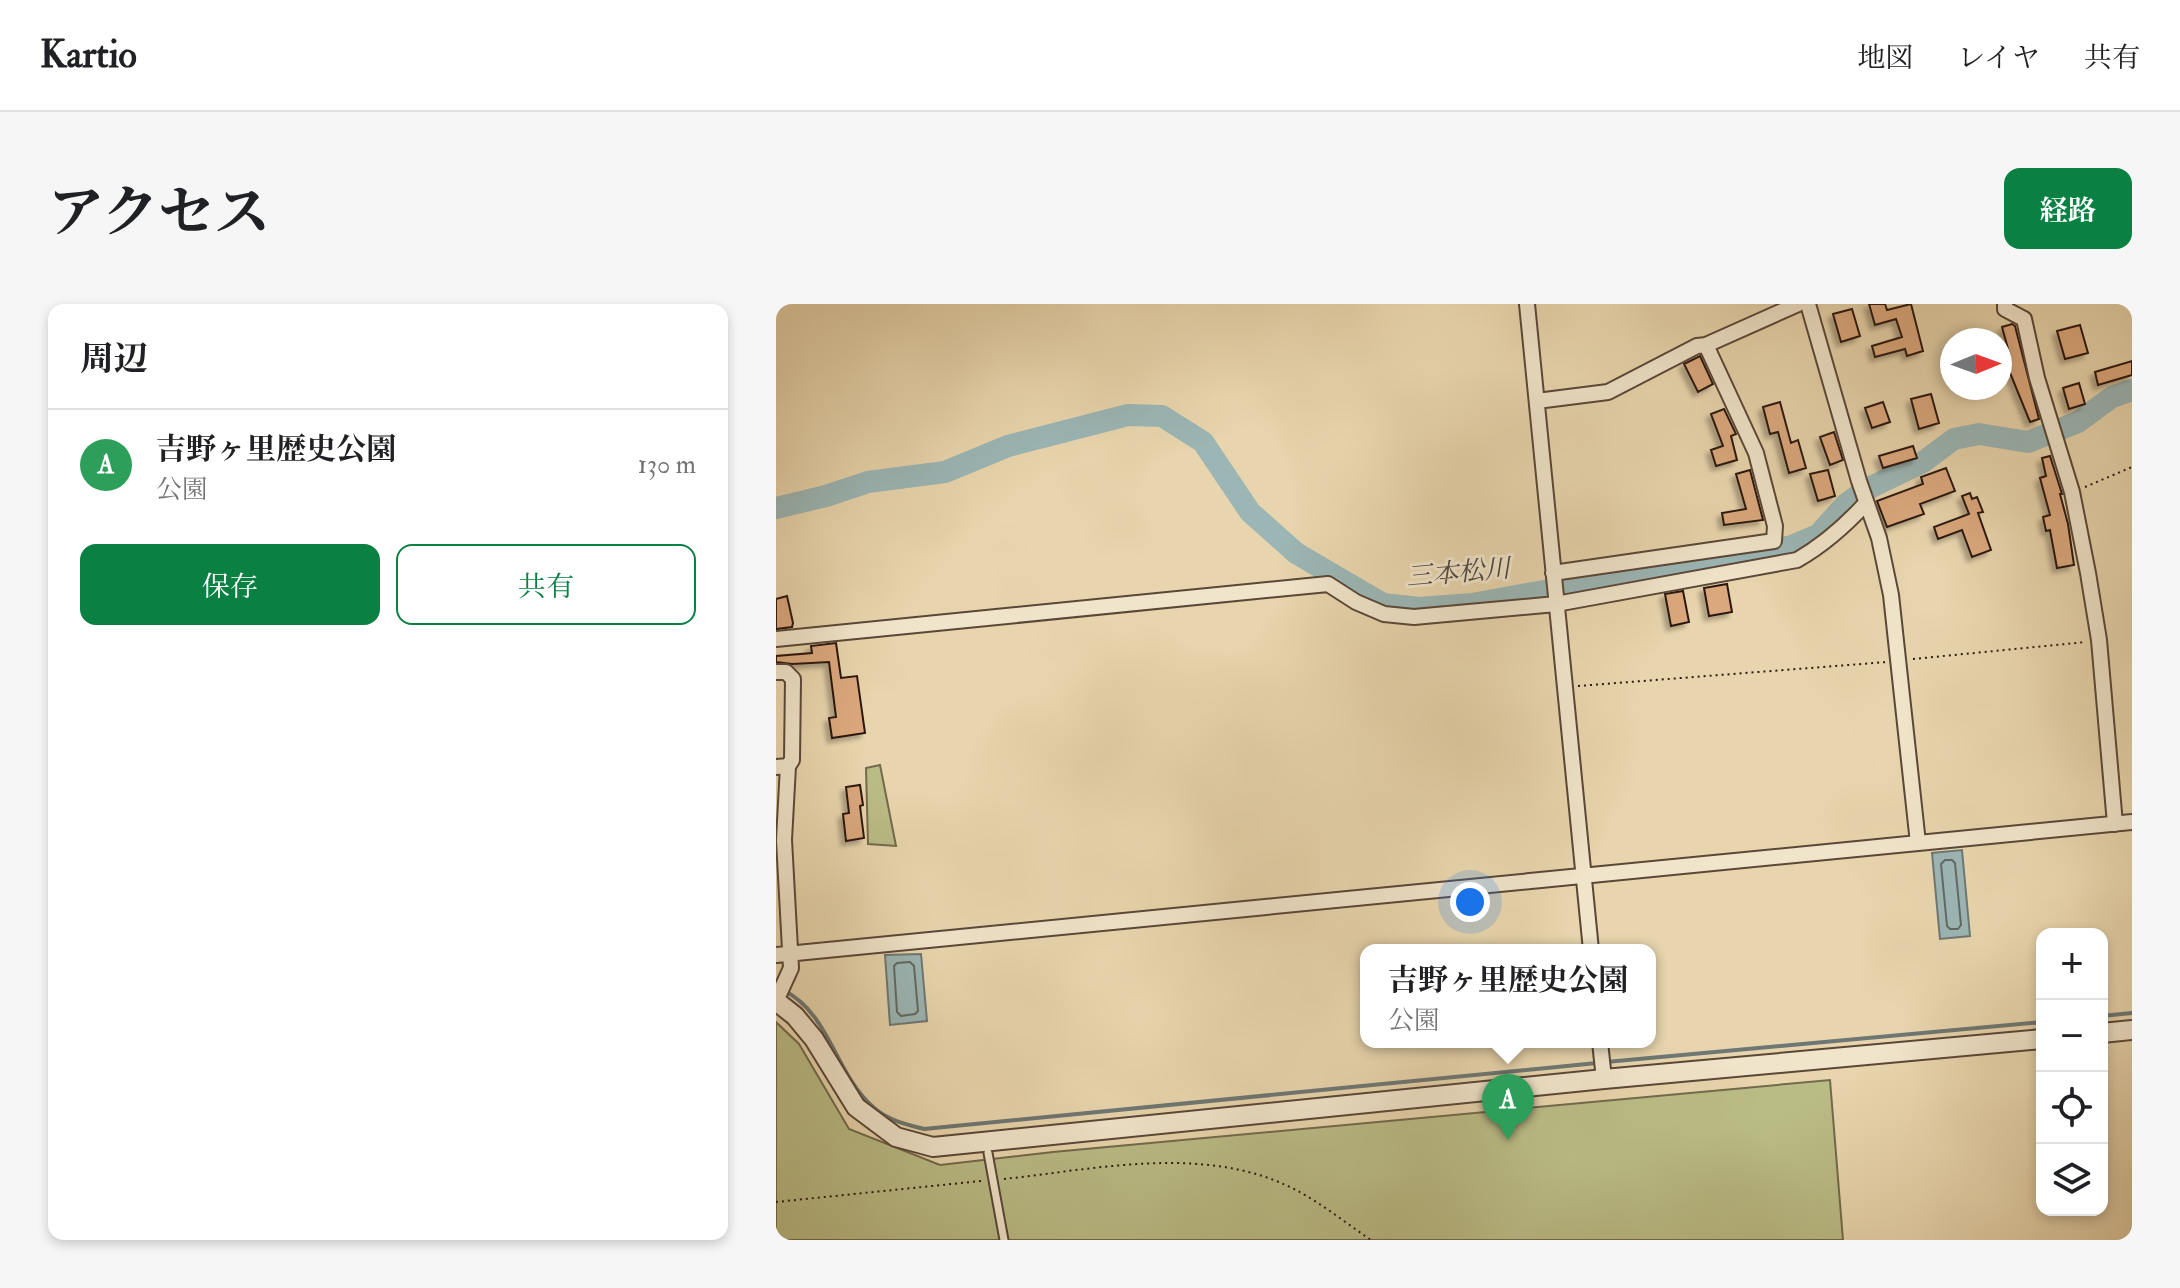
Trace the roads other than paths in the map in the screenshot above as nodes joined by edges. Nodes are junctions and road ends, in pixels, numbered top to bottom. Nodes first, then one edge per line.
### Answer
1 (1527, 304) edge
2 (1798, 304) edge
3 (1808, 304) edge
4 (2005, 304) edge
5 (1706, 345) junction
6 (1537, 401) junction
7 (1866, 503) junction
8 (1553, 573) junction
9 (1556, 604) junction
10 (776, 639) edge
11 (776, 672) edge
12 (782, 766) edge
13 (2132, 822) edge
14 (2115, 824) junction
15 (1918, 843) junction
16 (1583, 875) junction
17 (1590, 944) edge
18 (792, 954) junction
19 (776, 955) edge
20 (776, 1001) edge
21 (2132, 1030) edge
22 (2108, 1032) edge
23 (2036, 1040) edge
24 (1601, 1048) edge
25 (1604, 1079) junction
26 (988, 1153) dead end
27 (1004, 1240) edge

1 - 6 street
2 - 5 street
3 - 7 street
4 - 14 street
5 - 6 street
5 - 8 street
6 - 8 street
7 - 9 street
7 - 15 street
8 - 9 street
9 - 10 street
9 - 16 street
11 - 12 street
12 - 18 street
13 - 14 street
14 - 15 street
15 - 16 street
16 - 17 street
16 - 18 street
18 - 19 street
18 - 20 street
20 - 25 street
21 - 22 street
23 - 25 street
24 - 25 street
26 - 27 lane

